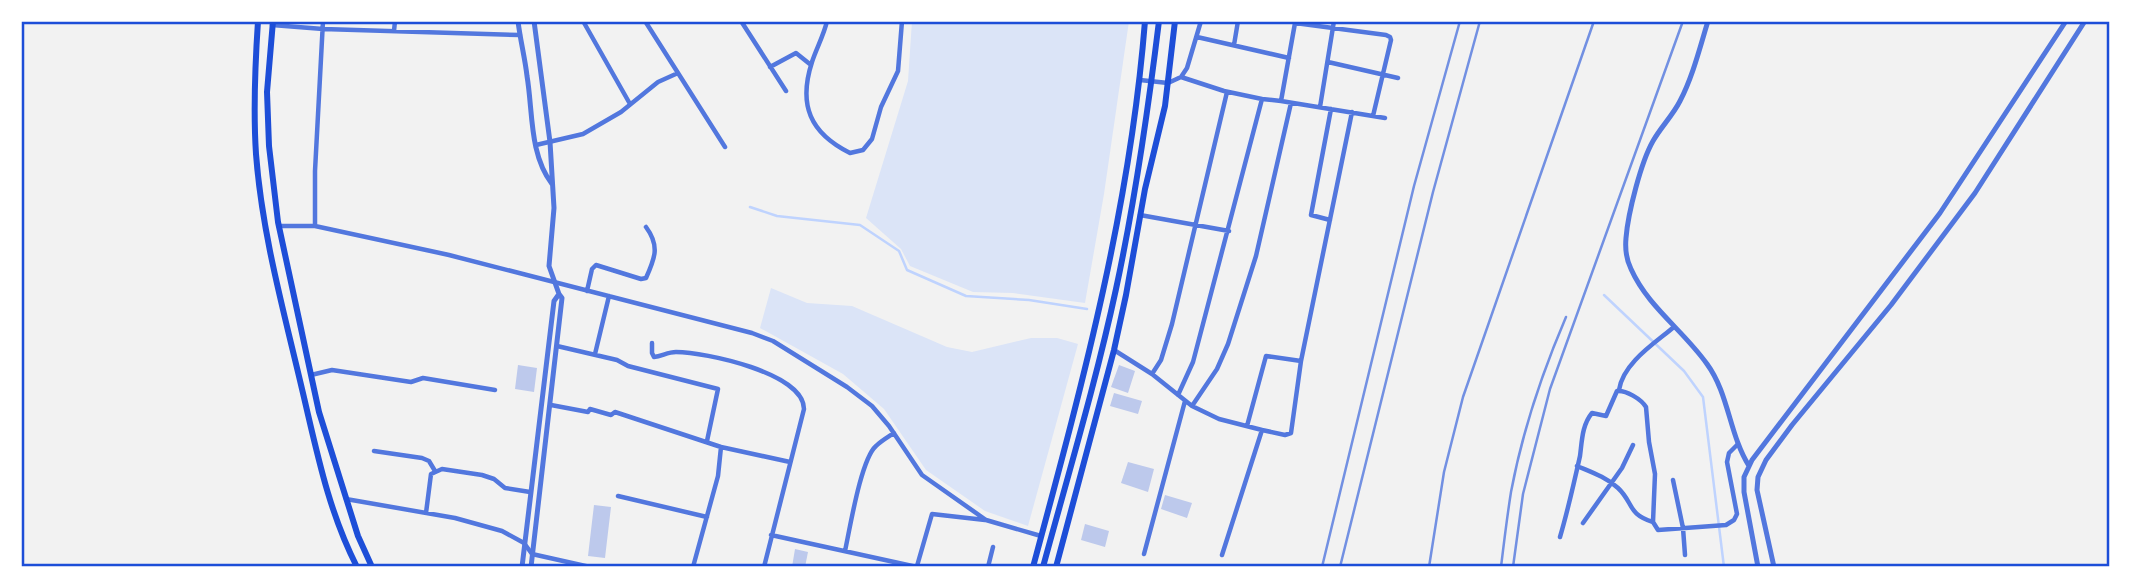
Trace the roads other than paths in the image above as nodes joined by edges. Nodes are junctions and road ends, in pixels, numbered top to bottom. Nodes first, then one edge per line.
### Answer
1 (258, 21) edge
2 (323, 21) edge
3 (394, 21) edge
4 (518, 21) edge
5 (534, 21) edge
6 (583, 21) edge
7 (645, 21) edge
8 (741, 21) edge
9 (827, 21) edge
10 (902, 21) edge
11 (1145, 21) edge
12 (1159, 21) edge
13 (1175, 21) edge
14 (1201, 21) edge
15 (1238, 21) edge
16 (1334, 21) edge
17 (1708, 21) edge
18 (2066, 21) edge
19 (2085, 21) edge
20 (272, 23) edge
21 (1333, 28) junction
22 (323, 29) junction
23 (394, 31) junction
24 (520, 35) junction
25 (1197, 37) junction
26 (1234, 45) junction
27 (1289, 58) junction
28 (1328, 62) junction
29 (811, 65) junction
30 (770, 67) junction
31 (678, 73) junction
32 (1383, 74) junction
33 (1181, 77) junction
34 (1398, 78) dead end
35 (1140, 80) junction
36 (1151, 81) junction
37 (1168, 83) junction
38 (786, 91) dead end
39 (1227, 92) junction
40 (1262, 99) junction
41 (1282, 102) junction
42 (1291, 103) junction
43 (630, 104) junction
44 (1320, 107) junction
45 (1331, 109) junction
46 (1352, 112) junction
47 (1373, 116) junction
48 (1385, 118) dead end
49 (550, 142) junction
50 (536, 145) junction
51 (725, 147) dead end
52 (551, 184) junction
53 (1140, 215) junction
54 (1330, 220) junction
55 (279, 226) junction
56 (315, 226) junction
57 (1196, 226) junction
58 (646, 227) dead end
59 (1229, 231) junction
60 (554, 281) junction
61 (587, 290) junction
62 (559, 295) junction
63 (608, 296) junction
64 (1674, 327) junction
65 (652, 343) dead end
66 (557, 346) junction
67 (1114, 350) junction
68 (595, 354) junction
69 (1301, 361) junction
70 (1152, 374) junction
71 (311, 375) junction
72 (495, 390) dead end
73 (1619, 390) junction
74 (1178, 395) junction
75 (1185, 401) junction
76 (551, 404) junction
77 (1192, 406) junction
78 (1247, 426) junction
79 (1262, 430) junction
80 (894, 433) junction
81 (707, 441) junction
82 (1633, 445) dead end
83 (1737, 445) junction
84 (721, 447) junction
85 (374, 451) dead end
86 (790, 462) junction
87 (1577, 466) junction
88 (1749, 466) junction
89 (435, 471) junction
90 (1673, 480) dead end
91 (1611, 482) junction
92 (530, 492) junction
93 (618, 496) dead end
94 (345, 498) junction
95 (426, 513) junction
96 (707, 517) junction
97 (986, 520) junction
98 (1653, 522) junction
99 (1583, 523) dead end
100 (1683, 528) junction
101 (771, 535) junction
102 (1041, 537) junction
103 (1560, 537) dead end
104 (524, 542) junction
105 (993, 547) dead end
106 (845, 551) junction
107 (532, 554) junction
108 (1144, 554) dead end
109 (1222, 555) dead end
110 (1685, 555) dead end
111 (357, 567) edge
112 (372, 567) edge
113 (522, 567) edge
114 (531, 567) edge
115 (590, 567) edge
116 (693, 567) edge
117 (764, 567) edge
118 (917, 567) edge
119 (988, 567) edge
120 (1033, 567) edge
121 (1043, 567) edge
122 (1056, 567) edge
123 (1758, 567) edge
124 (1774, 567) edge

1 - 111 main road
2 - 22 street
3 - 23 street
4 - 24 street
5 - 49 street
6 - 43 street
7 - 31 street
8 - 30 street
9 - 29 street
10 - 29 street
11 - 35 main road
12 - 36 main road
13 - 37 main road
14 - 25 street
15 - 26 street
16 - 21 street
17 - 64 street
18 - 88 street
19 - 124 street
20 - 22 street
20 - 55 main road
21 - 27 street
21 - 28 street
21 - 32 street
22 - 23 street
22 - 56 street
23 - 24 street
24 - 50 street
25 - 26 street
25 - 33 street
26 - 27 street
27 - 41 street
28 - 32 street
28 - 44 street
29 - 30 street
30 - 38 street
31 - 43 street
31 - 51 street
32 - 34 street
32 - 47 street
33 - 37 street
33 - 39 street
35 - 36 street
35 - 102 main road
36 - 37 street
36 - 121 main road
37 - 53 main road
39 - 40 street
39 - 57 street
40 - 41 street
40 - 59 street
41 - 42 street
42 - 44 street
42 - 77 street
43 - 49 street
44 - 45 street
45 - 46 street
45 - 54 street
46 - 47 street
46 - 54 street
47 - 48 street
49 - 50 street
49 - 52 street
50 - 52 street
52 - 60 street
53 - 57 street
53 - 67 main road
54 - 69 street
55 - 56 street
55 - 71 main road
56 - 60 street
57 - 59 street
57 - 70 street
58 - 61 street
59 - 74 street
60 - 61 street
60 - 62 street
61 - 63 street
62 - 66 street
62 - 92 street
63 - 68 street
63 - 80 street
64 - 73 street
64 - 83 street
65 - 86 street
66 - 68 street
66 - 76 street
67 - 70 street
67 - 122 main road
68 - 81 street
69 - 78 street
69 - 79 street
70 - 74 street
71 - 72 street
71 - 94 main road
73 - 87 street
73 - 98 street
74 - 75 street
75 - 77 street
75 - 108 street
76 - 81 street
76 - 107 street
77 - 78 street
78 - 79 street
79 - 109 street
80 - 97 street
80 - 106 street
81 - 84 street
82 - 91 street
83 - 88 street
83 - 100 street
84 - 86 street
84 - 96 street
85 - 89 street
86 - 101 street
87 - 91 street
87 - 103 street
88 - 123 street
89 - 92 street
89 - 95 street
90 - 100 street
91 - 98 street
91 - 99 street
92 - 104 street
93 - 96 street
94 - 95 street
94 - 112 main road
95 - 104 street
96 - 116 street
97 - 102 street
97 - 118 street
98 - 100 street
100 - 110 street
101 - 106 street
101 - 117 street
102 - 120 main road
104 - 107 street
104 - 113 street
105 - 119 street
106 - 118 street
107 - 114 street
107 - 115 street

